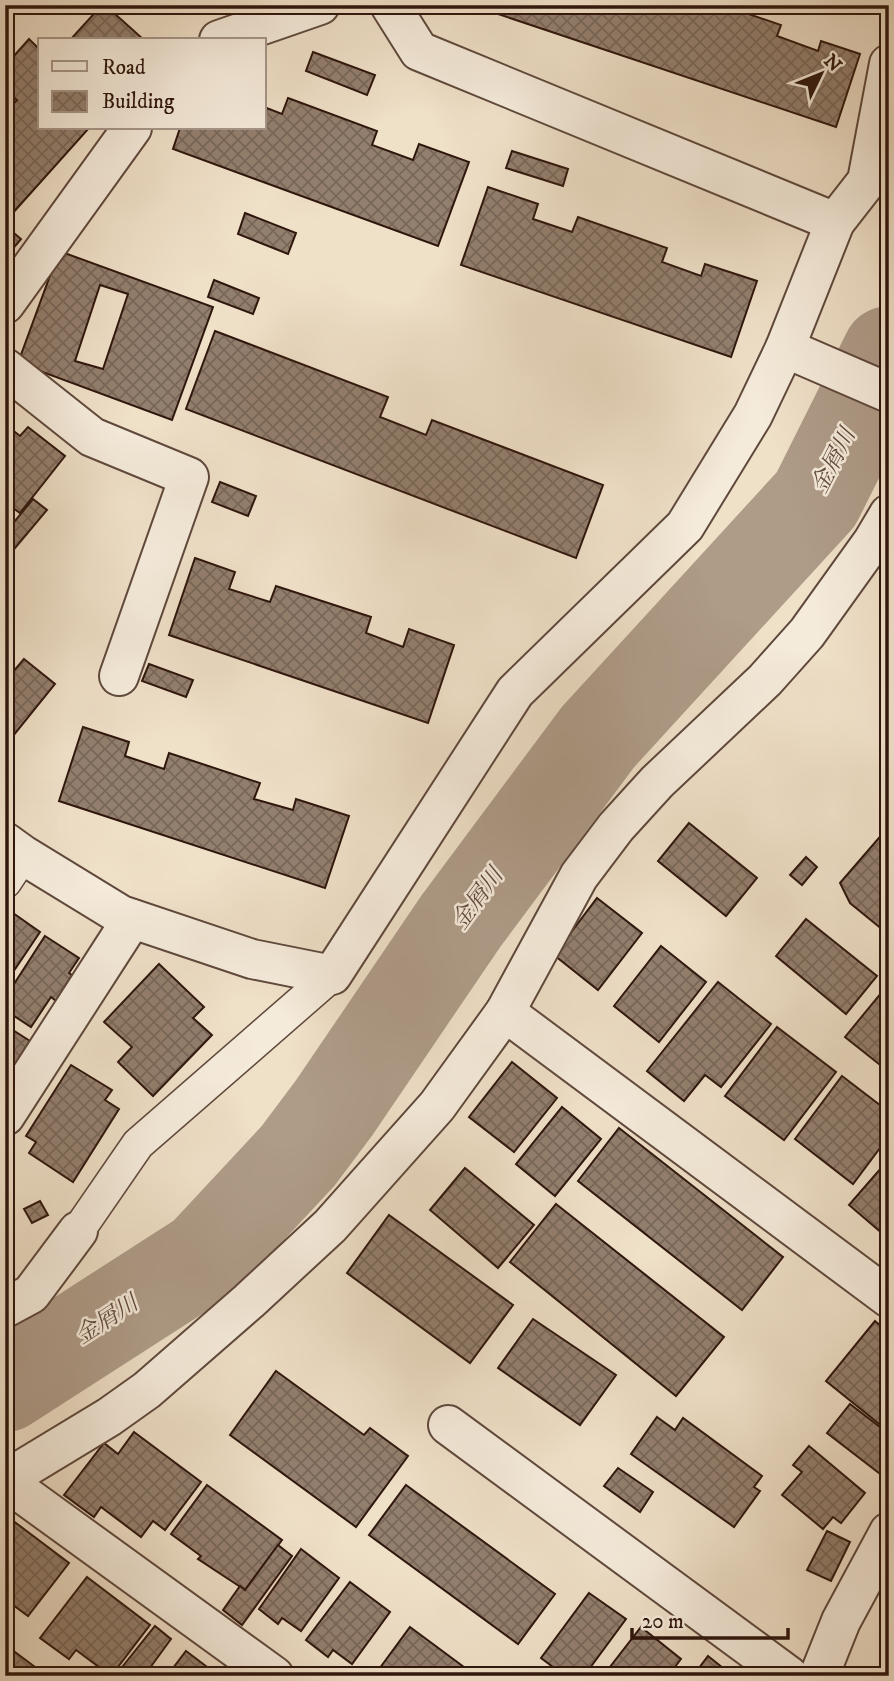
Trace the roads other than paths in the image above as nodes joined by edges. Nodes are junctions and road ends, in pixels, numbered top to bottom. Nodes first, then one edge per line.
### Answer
1 (320, 5) edge
2 (390, 5) edge
3 (225, 38) edge
4 (889, 64) edge
5 (131, 130) edge
6 (835, 222) junction
7 (5, 304) edge
8 (785, 348) junction
9 (5, 368) edge
10 (889, 393) edge
11 (889, 514) edge
12 (119, 676) dead end
13 (11, 860) edge
14 (132, 919) junction
15 (332, 975) junction
16 (505, 1012) junction
17 (5, 1116) edge
18 (78, 1231) joint
19 (889, 1298) edge
20 (5, 1308) edge
21 (448, 1424) dead end
22 (5, 1480) edge
23 (889, 1532) edge
24 (274, 1676) edge
25 (789, 1676) edge
26 (819, 1676) edge

1 - 3 street
2 - 6 street
4 - 6 street
5 - 7 street
6 - 8 street
8 - 10 street
8 - 15 street
9 - 12 street
11 - 16 street
13 - 14 street
14 - 15 street
14 - 17 street
15 - 18 lane
16 - 19 street
16 - 22 street
18 - 20 street
21 - 25 street
22 - 24 street
23 - 26 street

